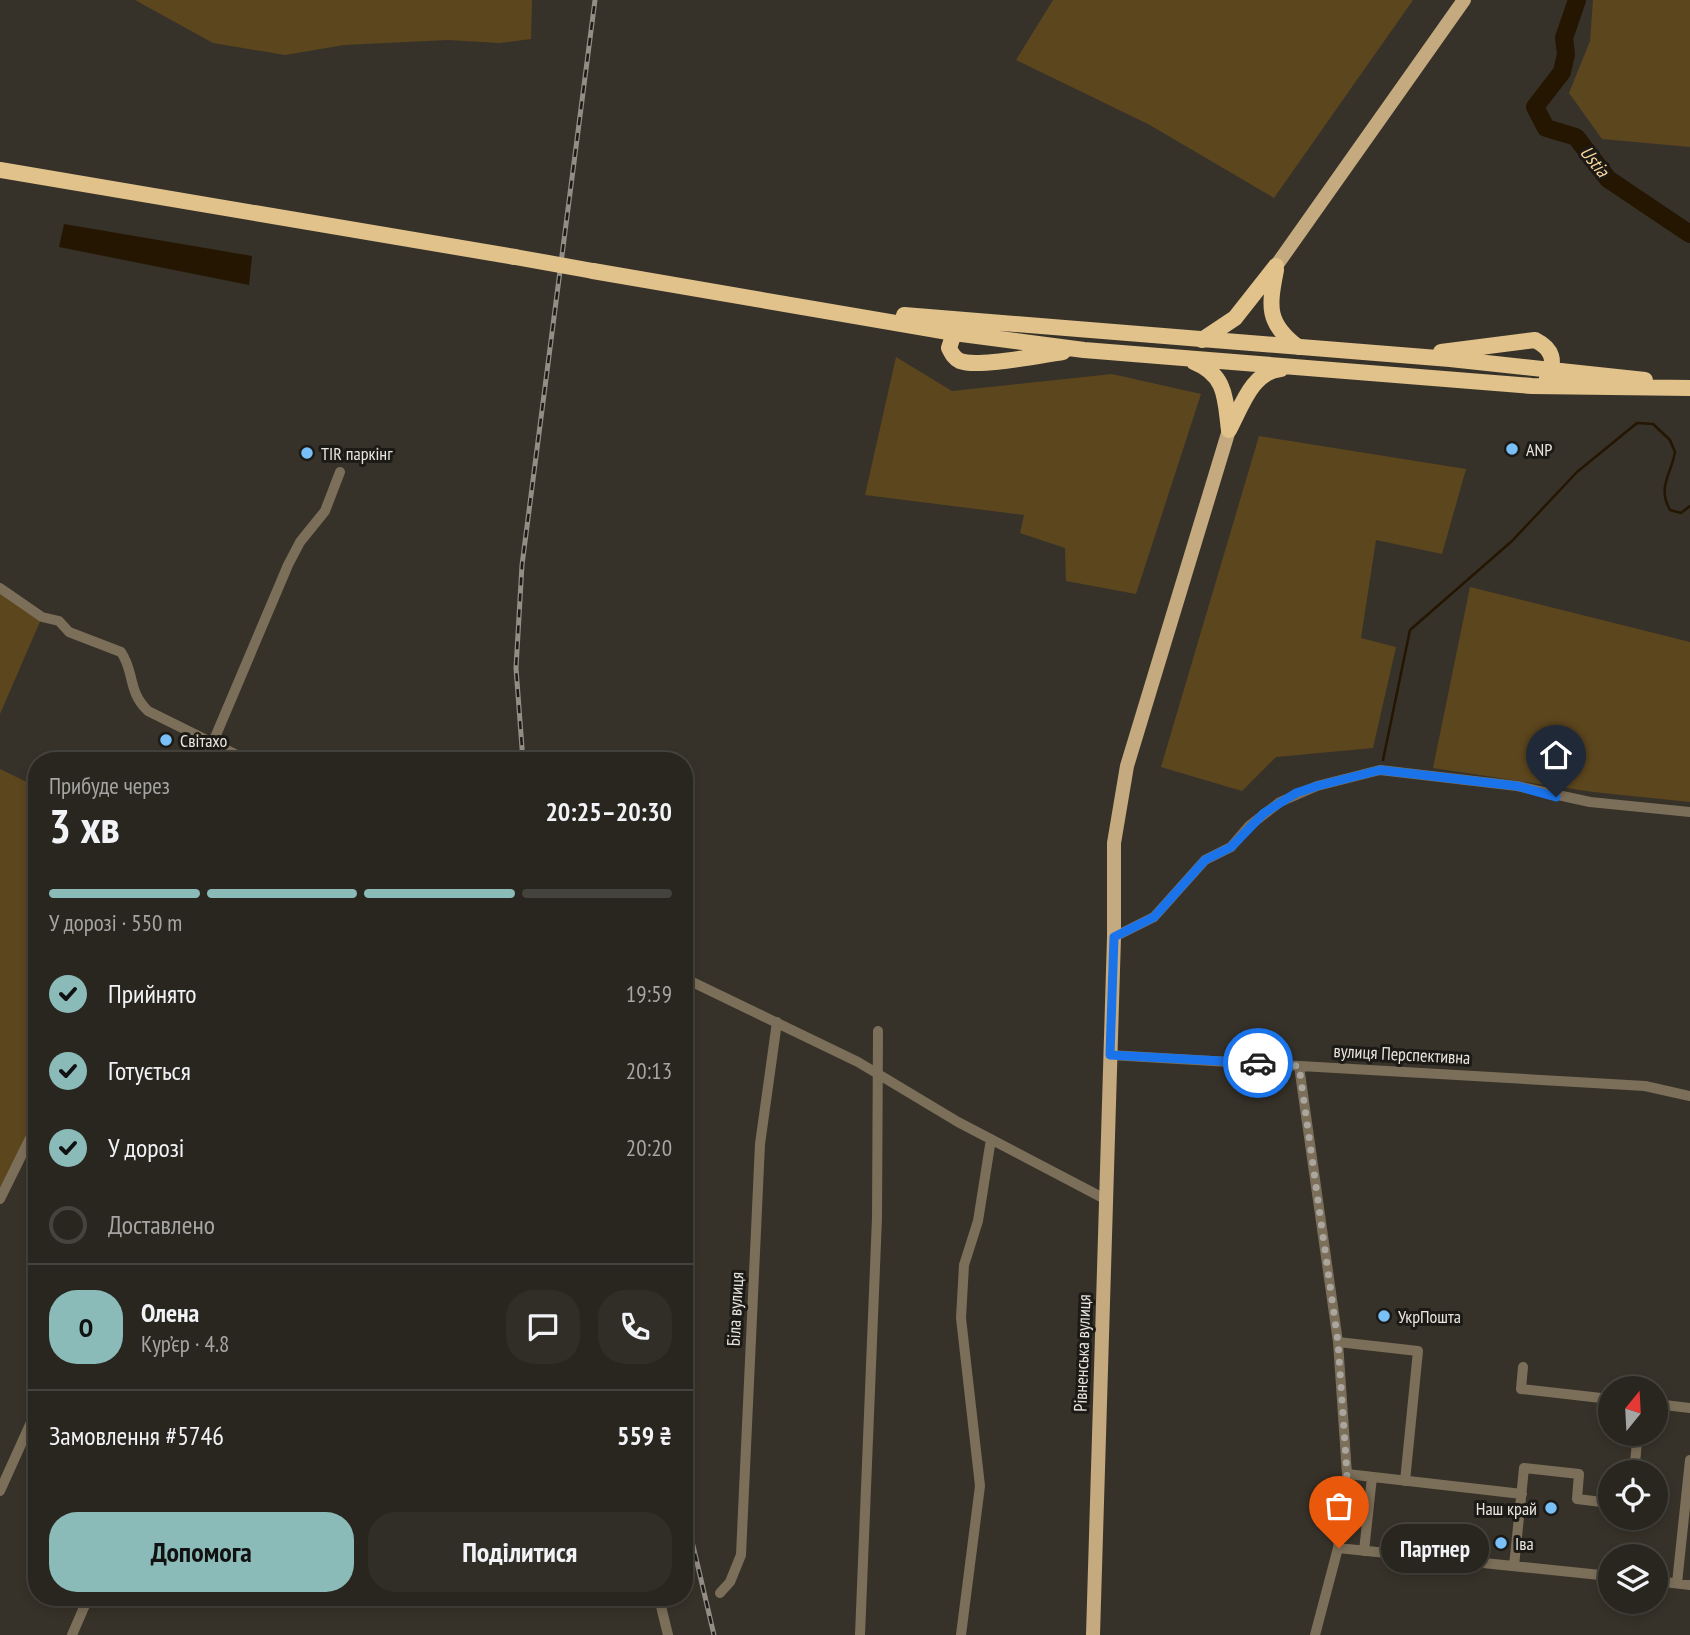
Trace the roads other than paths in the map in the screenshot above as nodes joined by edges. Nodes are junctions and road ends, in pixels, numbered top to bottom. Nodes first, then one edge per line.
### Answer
1 (1464, 0) edge
2 (0, 170) edge
3 (1276, 267) junction
4 (804, 307) junction
5 (980, 321) junction
6 (954, 332) junction
7 (1202, 340) junction
8 (1298, 347) junction
9 (1084, 350) junction
10 (1415, 356) junction
11 (1182, 357) junction
12 (1312, 367) junction
13 (1552, 370) junction
14 (1542, 386) junction
15 (1690, 386) edge
16 (1229, 430) junction
17 (340, 472) dead end
18 (0, 588) edge
19 (213, 745) junction
20 (210, 752) edge
21 (229, 752) edge
22 (1690, 812) edge
23 (1114, 937) junction
24 (693, 982) edge
25 (777, 1022) junction
26 (878, 1031) dead end
27 (1110, 1055) junction
28 (1299, 1066) junction
29 (878, 1074) junction
30 (1690, 1096) edge
31 (991, 1139) junction
32 (28, 1142) edge
33 (0, 1199) edge
34 (1105, 1199) junction
35 (1338, 1342) junction
36 (1523, 1367) dead end
37 (1598, 1398) edge
38 (1668, 1405) edge
39 (1690, 1408) edge
40 (28, 1429) edge
41 (1690, 1460) edge
42 (1347, 1474) junction
43 (1372, 1477) junction
44 (1405, 1481) junction
45 (0, 1491) edge
46 (1522, 1494) junction
47 (1598, 1502) edge
48 (1339, 1548) junction
49 (1364, 1550) junction
50 (1514, 1566) junction
51 (1598, 1575) edge
52 (1668, 1582) edge
53 (1677, 1583) junction
54 (1690, 1585) edge
55 (720, 1593) dead end
56 (85, 1606) edge
57 (661, 1606) edge
58 (72, 1635) edge
59 (668, 1635) edge
60 (860, 1635) edge
61 (961, 1635) edge
62 (1093, 1635) edge
63 (1315, 1635) edge

1 - 3 main road
2 - 4 highway, bridge
3 - 7 highway
3 - 8 highway
4 - 5 highway
4 - 6 highway
5 - 6 highway
5 - 7 highway
6 - 9 highway
6 - 9 highway
7 - 8 highway
8 - 10 highway
9 - 11 highway
10 - 13 highway
10 - 13 highway
11 - 12 highway
11 - 16 highway
12 - 14 highway
12 - 16 highway
13 - 14 highway
13 - 15 highway
14 - 15 highway
16 - 23 main road, Рівненська вулиця
17 - 19 street
18 - 19 street
19 - 20 street
19 - 21 street
22 - 23 street
23 - 27 main road, Рівненська вулиця
24 - 25 street
25 - 29 street
25 - 55 street, Біла вулиця
26 - 29 street
27 - 28 street, вулиця Перспективна
27 - 34 main road, Рівненська вулиця
28 - 30 street, вулиця Перспективна
28 - 35 street
29 - 31 street
29 - 60 street
31 - 34 street
31 - 61 street
32 - 33 street
34 - 62 main road, Рівненська вулиця
35 - 42 street
35 - 44 street
36 - 37 street
38 - 39 street
40 - 45 street
41 - 53 street
42 - 43 street
42 - 48 street
43 - 44 street
43 - 49 street
44 - 46 street
46 - 47 street
46 - 50 street
48 - 49 street
48 - 63 street
49 - 50 street
50 - 51 street
52 - 53 street
53 - 54 street
56 - 58 street
57 - 59 street

